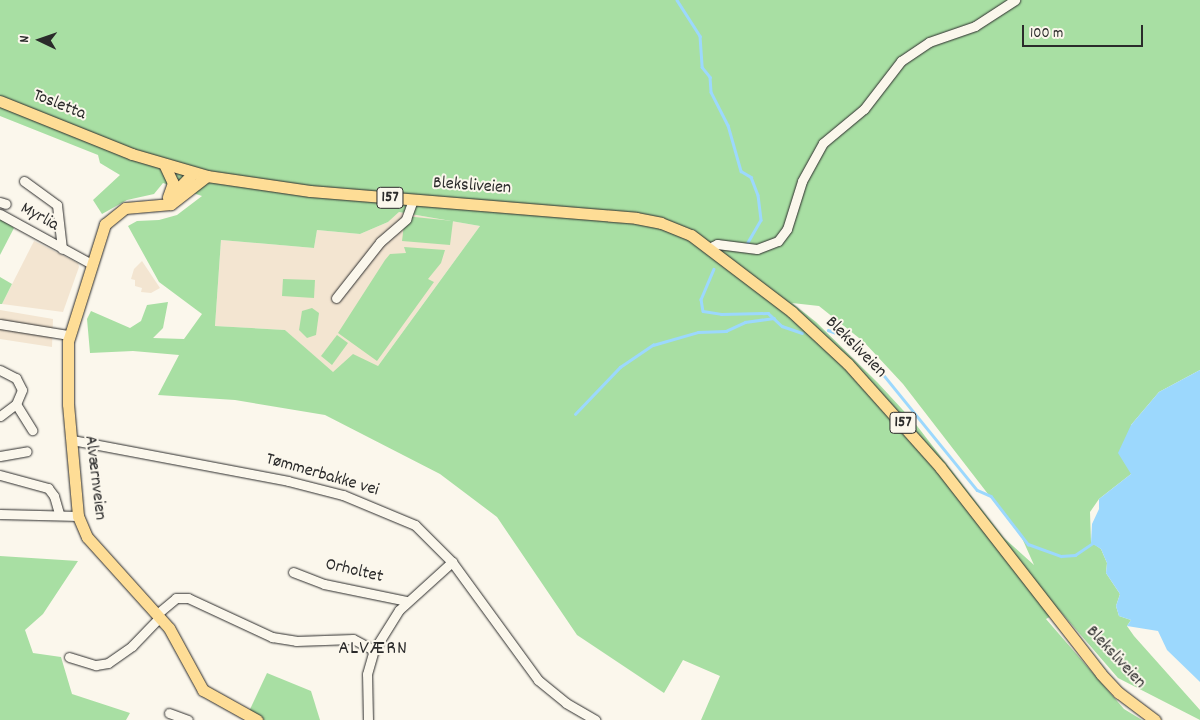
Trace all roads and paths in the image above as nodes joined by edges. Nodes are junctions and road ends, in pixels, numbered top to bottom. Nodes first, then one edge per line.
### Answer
1 (1015, 0) edge
2 (0, 101) edge
3 (165, 166) junction
4 (193, 173) junction
5 (207, 176) junction
6 (24, 181) dead end
7 (167, 198) junction
8 (413, 200) junction
9 (150, 205) junction
10 (0, 214) edge
11 (709, 248) junction
12 (62, 249) junction
13 (90, 263) junction
14 (336, 298) dead end
15 (0, 324) edge
16 (69, 335) junction
17 (0, 370) edge
18 (16, 404) junction
19 (0, 416) edge
20 (32, 430) dead end
21 (72, 440) junction
22 (26, 451) dead end
23 (0, 456) edge
24 (0, 475) edge
25 (0, 514) edge
26 (59, 514) junction
27 (78, 516) junction
28 (452, 562) junction
29 (293, 572) dead end
30 (407, 601) junction
31 (159, 615) junction
32 (374, 650) junction
33 (69, 657) dead end
34 (169, 712) dead end
35 (188, 720) edge
36 (257, 720) edge
37 (368, 720) edge
38 (595, 720) edge
39 (1155, 720) edge

1 - 11 street
2 - 3 main road, Tosletta / 157
3 - 4 main road, 157
3 - 7 main road
4 - 5 main road, Bleksliveien / 157
4 - 7 main road, Alværnveien
5 - 8 main road, Bleksliveien / 157
5 - 9 main road, Alværnveien
6 - 12 street, Myrlia
7 - 9 main road, Alværnveien
8 - 11 main road, Bleksliveien / 157
8 - 14 street, Bleksliveien
9 - 13 main road, Alværnveien
10 - 12 street, Myrlia
11 - 39 main road, Bleksliveien / 157
12 - 13 street, Myrlia
13 - 16 main road, Alværnveien
15 - 16 street
16 - 21 main road, Alværnveien
17 - 18 street
18 - 19 street
18 - 20 street
21 - 27 main road, Alværnveien
21 - 28 street, Tømmerbakke vei
22 - 23 street
24 - 26 street
25 - 26 street
26 - 27 street
27 - 31 main road, Alværnveien
28 - 30 street
28 - 38 street, Tømmerbakke vei
29 - 30 street, Orholtet
30 - 32 street
31 - 32 street
31 - 33 street
31 - 36 main road, Alværnveien
32 - 37 street
34 - 35 street

